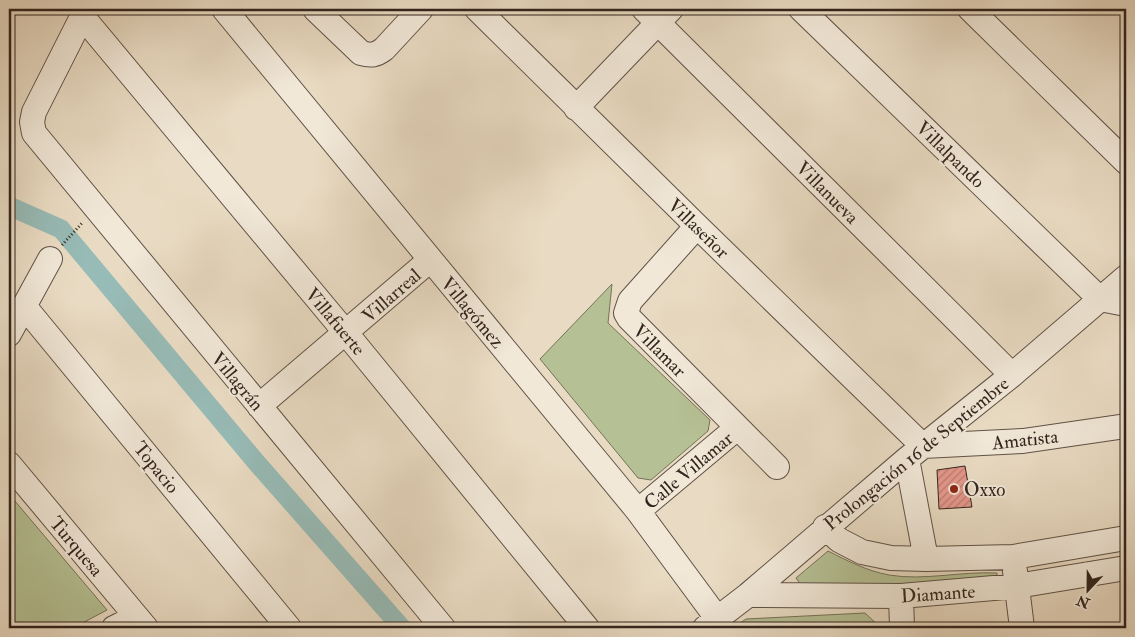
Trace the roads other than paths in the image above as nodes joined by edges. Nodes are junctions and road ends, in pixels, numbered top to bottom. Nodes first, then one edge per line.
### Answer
1 (224, 9) edge
2 (315, 9) edge
3 (421, 9) edge
4 (477, 9) edge
5 (801, 9) edge
6 (970, 9) edge
7 (84, 12) edge
8 (658, 13) edge
9 (576, 108) junction
10 (1126, 162) edge
11 (697, 226) junction
12 (50, 258) road end
13 (430, 260) junction
14 (1126, 277) edge
15 (1100, 299) junction
16 (1126, 304) edge
17 (24, 306) junction
18 (346, 333) junction
19 (9, 334) edge
20 (1012, 375) junction
21 (259, 406) junction
22 (1126, 426) edge
23 (738, 428) junction
24 (915, 452) junction
25 (9, 464) edge
26 (777, 467) dead end
27 (638, 511) junction
28 (825, 527) junction
29 (1126, 538) edge
30 (1013, 557) junction
31 (926, 559) junction
32 (1126, 568) edge
33 (1017, 586) junction
34 (748, 594) junction
35 (901, 596) junction
36 (141, 622) edge
37 (711, 623) edge
38 (114, 628) edge
39 (289, 628) edge
40 (443, 628) edge
41 (588, 628) edge
42 (902, 628) edge
43 (1022, 628) edge

1 - 13 street, Villagómez
2 - 3 street
4 - 9 street, Villaseñor
5 - 15 street, Villalpando
6 - 10 street
7 - 18 street, Villafuerte
7 - 21 street, Villagrán
8 - 9 street
8 - 20 street, Villanueva
9 - 11 street, Villaseñor
11 - 23 street, Villamar
11 - 24 street, Villaseñor
12 - 17 street
13 - 18 street, Villarreal
13 - 27 street, Villagómez
14 - 15 street, Prolongación 16 de Septiembre
15 - 16 street
15 - 20 street, Prolongación 16 de Septiembre
17 - 19 street
17 - 39 street, Topacio
18 - 21 street, Villarreal
18 - 41 street, Villafuerte
20 - 24 street, Prolongación 16 de Septiembre
21 - 40 street, Villagrán
22 - 24 street, Amatista
23 - 26 street, Villamar
23 - 27 street, Calle Villamar
24 - 28 street, Prolongación 16 de Septiembre
24 - 31 street
25 - 36 street, Turquesa
27 - 37 street, Villagómez
28 - 31 street, Diamante
28 - 34 street, Prolongación 16 de Septiembre
29 - 30 street, Diamante
30 - 31 street, Diamante
30 - 33 street
32 - 33 street, Diamante
33 - 35 street, Diamante
33 - 43 street
34 - 35 street, Diamante
34 - 37 street, Prolongación 16 de Septiembre
35 - 42 street
36 - 38 street

